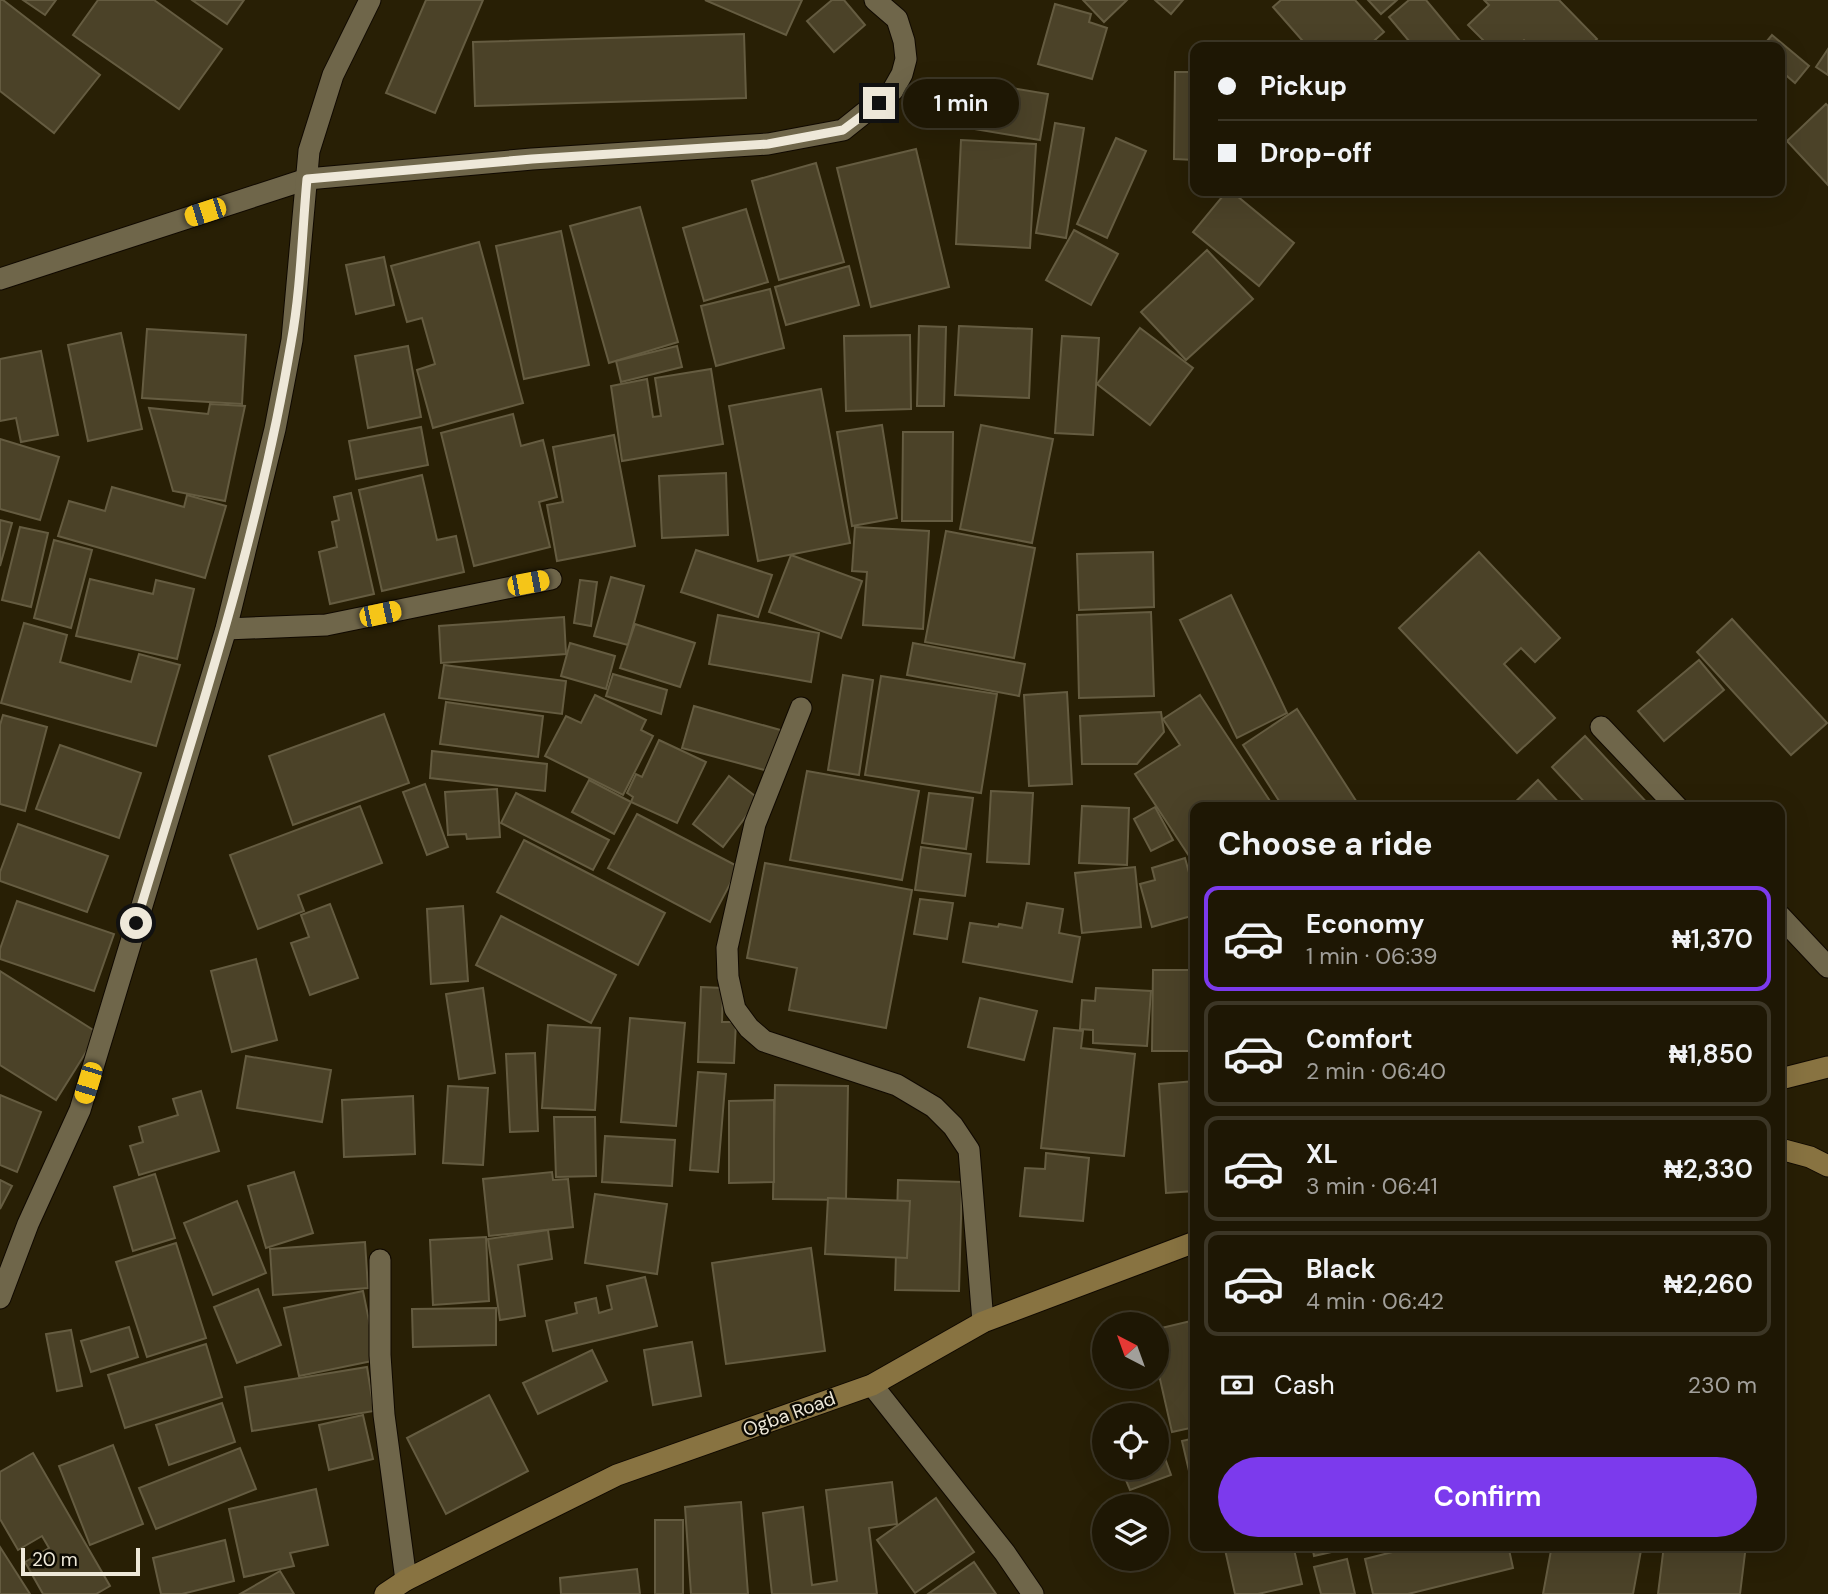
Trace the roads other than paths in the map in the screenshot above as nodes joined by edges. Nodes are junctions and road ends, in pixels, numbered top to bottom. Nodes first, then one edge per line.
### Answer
1 (370, 0) edge
2 (876, 0) edge
3 (307, 179) junction
4 (0, 279) edge
5 (551, 579) dead end
6 (226, 629) junction
7 (801, 708) dead end
8 (1601, 727) dead end
9 (1672, 802) edge
10 (1785, 921) edge
11 (1828, 967) edge
12 (1828, 1067) edge
13 (1785, 1078) edge
14 (1785, 1150) edge
15 (1828, 1166) edge
16 (1190, 1244) edge
17 (380, 1260) dead end
18 (0, 1298) edge
19 (983, 1322) junction
20 (872, 1385) junction
21 (406, 1580) junction
22 (385, 1594) edge
23 (1033, 1594) edge

1 - 3 street
2 - 3 street
3 - 4 street
3 - 6 street
5 - 6 street
6 - 18 street
7 - 19 street
8 - 9 street
10 - 11 street
12 - 13 main road
14 - 15 main road
16 - 19 main road, Ogba Road
17 - 21 street
19 - 20 main road, Ogba Road
20 - 21 main road, Ogba Road
20 - 23 street
21 - 22 main road, Ogba Road

